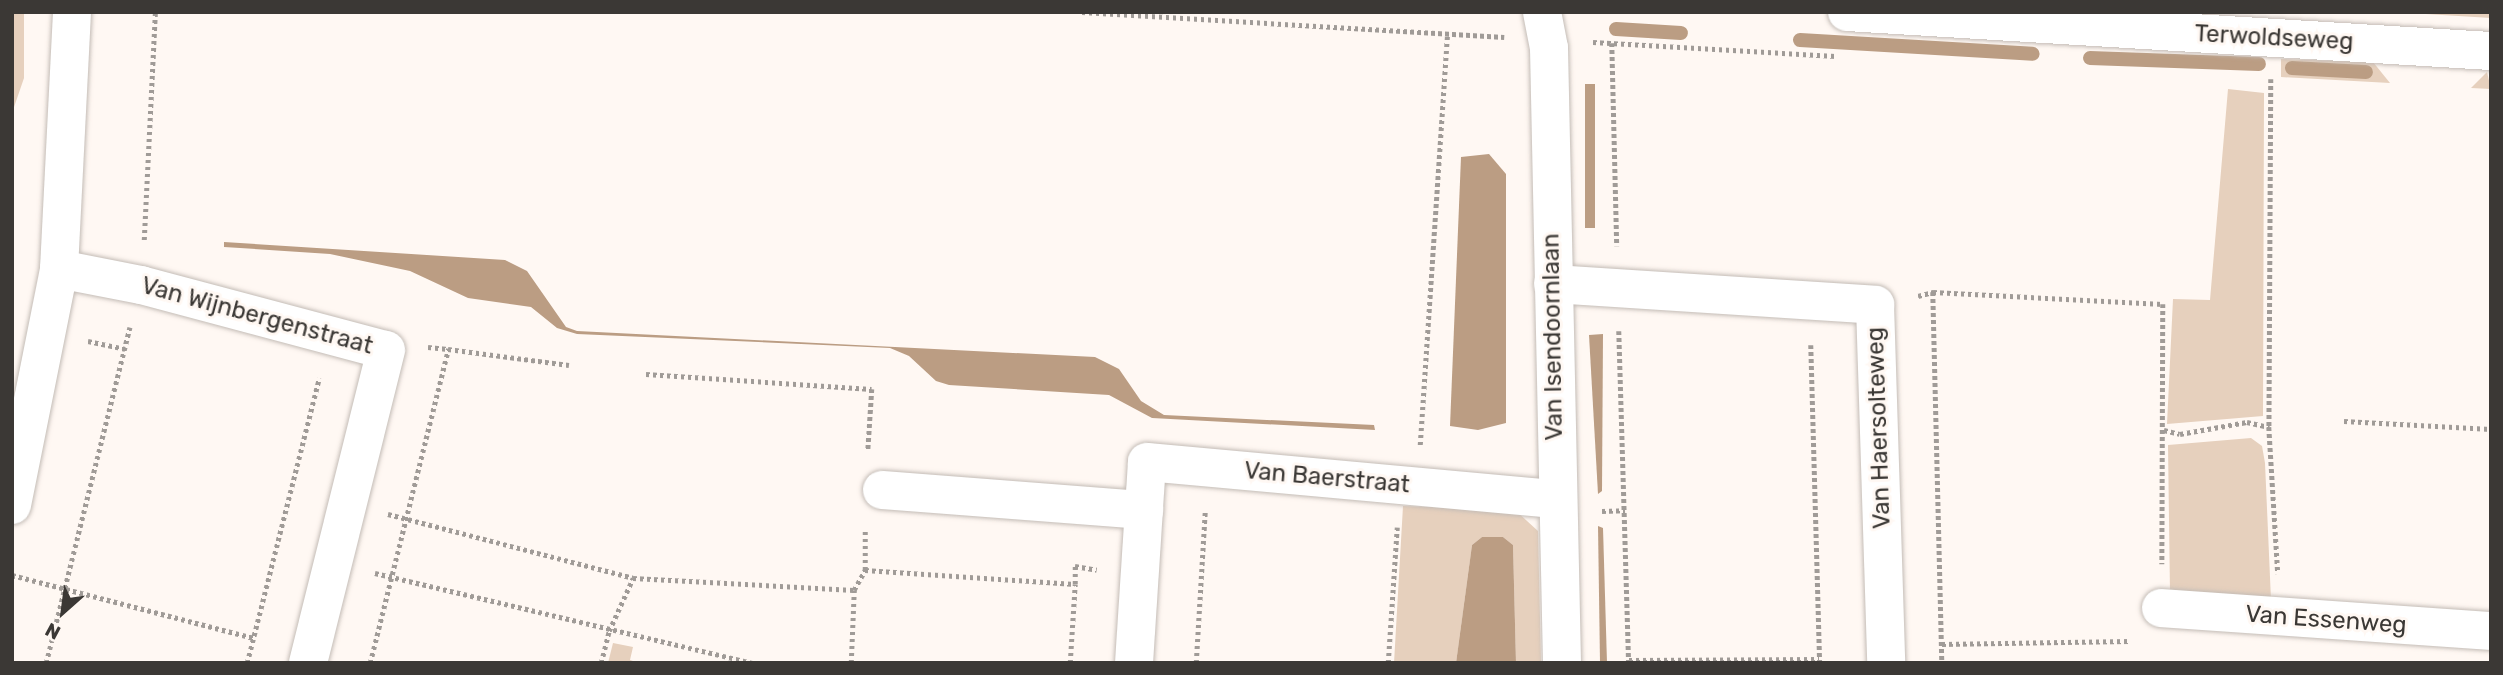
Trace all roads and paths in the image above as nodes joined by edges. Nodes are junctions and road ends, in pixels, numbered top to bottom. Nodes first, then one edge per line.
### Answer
1 (72, 12) edge
2 (155, 12) edge
3 (1082, 12) edge
4 (1847, 12) edge
5 (2269, 25) edge
6 (1544, 26) edge
7 (1447, 34) junction
8 (1612, 43) junction
9 (2491, 51) edge
10 (1845, 57) dead end
11 (2257, 81) dead end
12 (2271, 82) junction
13 (2284, 82) dead end
14 (59, 269) junction
15 (1553, 284) junction
16 (141, 285) junction
17 (1618, 289) junction
18 (1933, 292) junction
19 (1810, 301) junction
20 (1875, 305) junction
21 (330, 335) junction
22 (569, 365) dead end
23 (646, 374) dead end
24 (2344, 421) dead end
25 (2269, 427) junction
26 (2491, 429) edge
27 (2164, 430) junction
28 (1208, 468) junction
29 (1408, 485) junction
30 (871, 490) junction
31 (1555, 499) junction
32 (347, 501) junction
33 (12, 505) edge
34 (1144, 510) junction
35 (404, 519) junction
36 (332, 569) junction
37 (864, 570) junction
38 (12, 575) edge
39 (391, 575) junction
40 (1139, 577) junction
41 (634, 578) junction
42 (1075, 584) junction
43 (65, 586) junction
44 (854, 590) junction
45 (2161, 608) junction
46 (2280, 618) junction
47 (609, 631) junction
48 (2491, 631) edge
49 (254, 638) junction
50 (1942, 644) junction
51 (1820, 661) edge
52 (747, 662) edge
53 (1629, 662) edge
54 (46, 663) edge
55 (247, 663) edge
56 (308, 663) edge
57 (370, 663) edge
58 (601, 663) edge
59 (753, 663) edge
60 (851, 663) edge
61 (1070, 663) edge
62 (1134, 663) edge
63 (1196, 663) edge
64 (1388, 663) edge
65 (1562, 663) edge
66 (1886, 663) edge
67 (1942, 663) edge

1 - 14 street
2 - 16 path
3 - 7 path
4 - 5 street, Terwoldseweg
5 - 9 street, Terwoldseweg
5 - 12 path
6 - 7 path
6 - 8 path
6 - 15 street, Van Isendoornlaan
7 - 29 path
8 - 10 path
8 - 17 path
11 - 12 path
12 - 13 path
12 - 25 path
14 - 16 street, Van Wijnbergenstraat
14 - 33 street
15 - 17 street, Van Haersolteweg
15 - 31 street, Van Isendoornlaan
16 - 21 street, Van Wijnbergenstraat
16 - 43 path
17 - 19 street, Van Haersolteweg
17 - 53 path
18 - 20 path
18 - 27 path
18 - 50 path
19 - 20 street, Van Haersolteweg
19 - 51 path
20 - 66 street, Van Haersolteweg
21 - 32 street, Van Wijnbergenstraat
21 - 49 path
22 - 35 path
23 - 30 path
24 - 26 path
25 - 27 path
25 - 46 path
27 - 45 path
28 - 29 street, Van Baerstraat
28 - 34 street, Van Baerstraat
28 - 63 path
29 - 31 street, Van Baerstraat
29 - 64 path
30 - 34 street
30 - 37 path
31 - 65 street, Van Isendoornlaan
32 - 35 path
32 - 36 street, Van Wijnbergenstraat
34 - 40 street, Van Baerstraat
35 - 39 path
35 - 41 path
36 - 39 path
36 - 56 street, Van Wijnbergenstraat
37 - 42 path
37 - 44 path
38 - 43 path
39 - 47 path
39 - 57 path
40 - 42 path
40 - 62 street, Van Baerstraat
41 - 44 path
41 - 47 path
42 - 61 path
43 - 49 path
43 - 54 path
44 - 60 path
45 - 46 street, Van Essenweg
45 - 50 path
46 - 48 street, Van Essenweg
47 - 52 path
47 - 58 path
49 - 55 path
50 - 67 path
51 - 53 path
52 - 59 path

